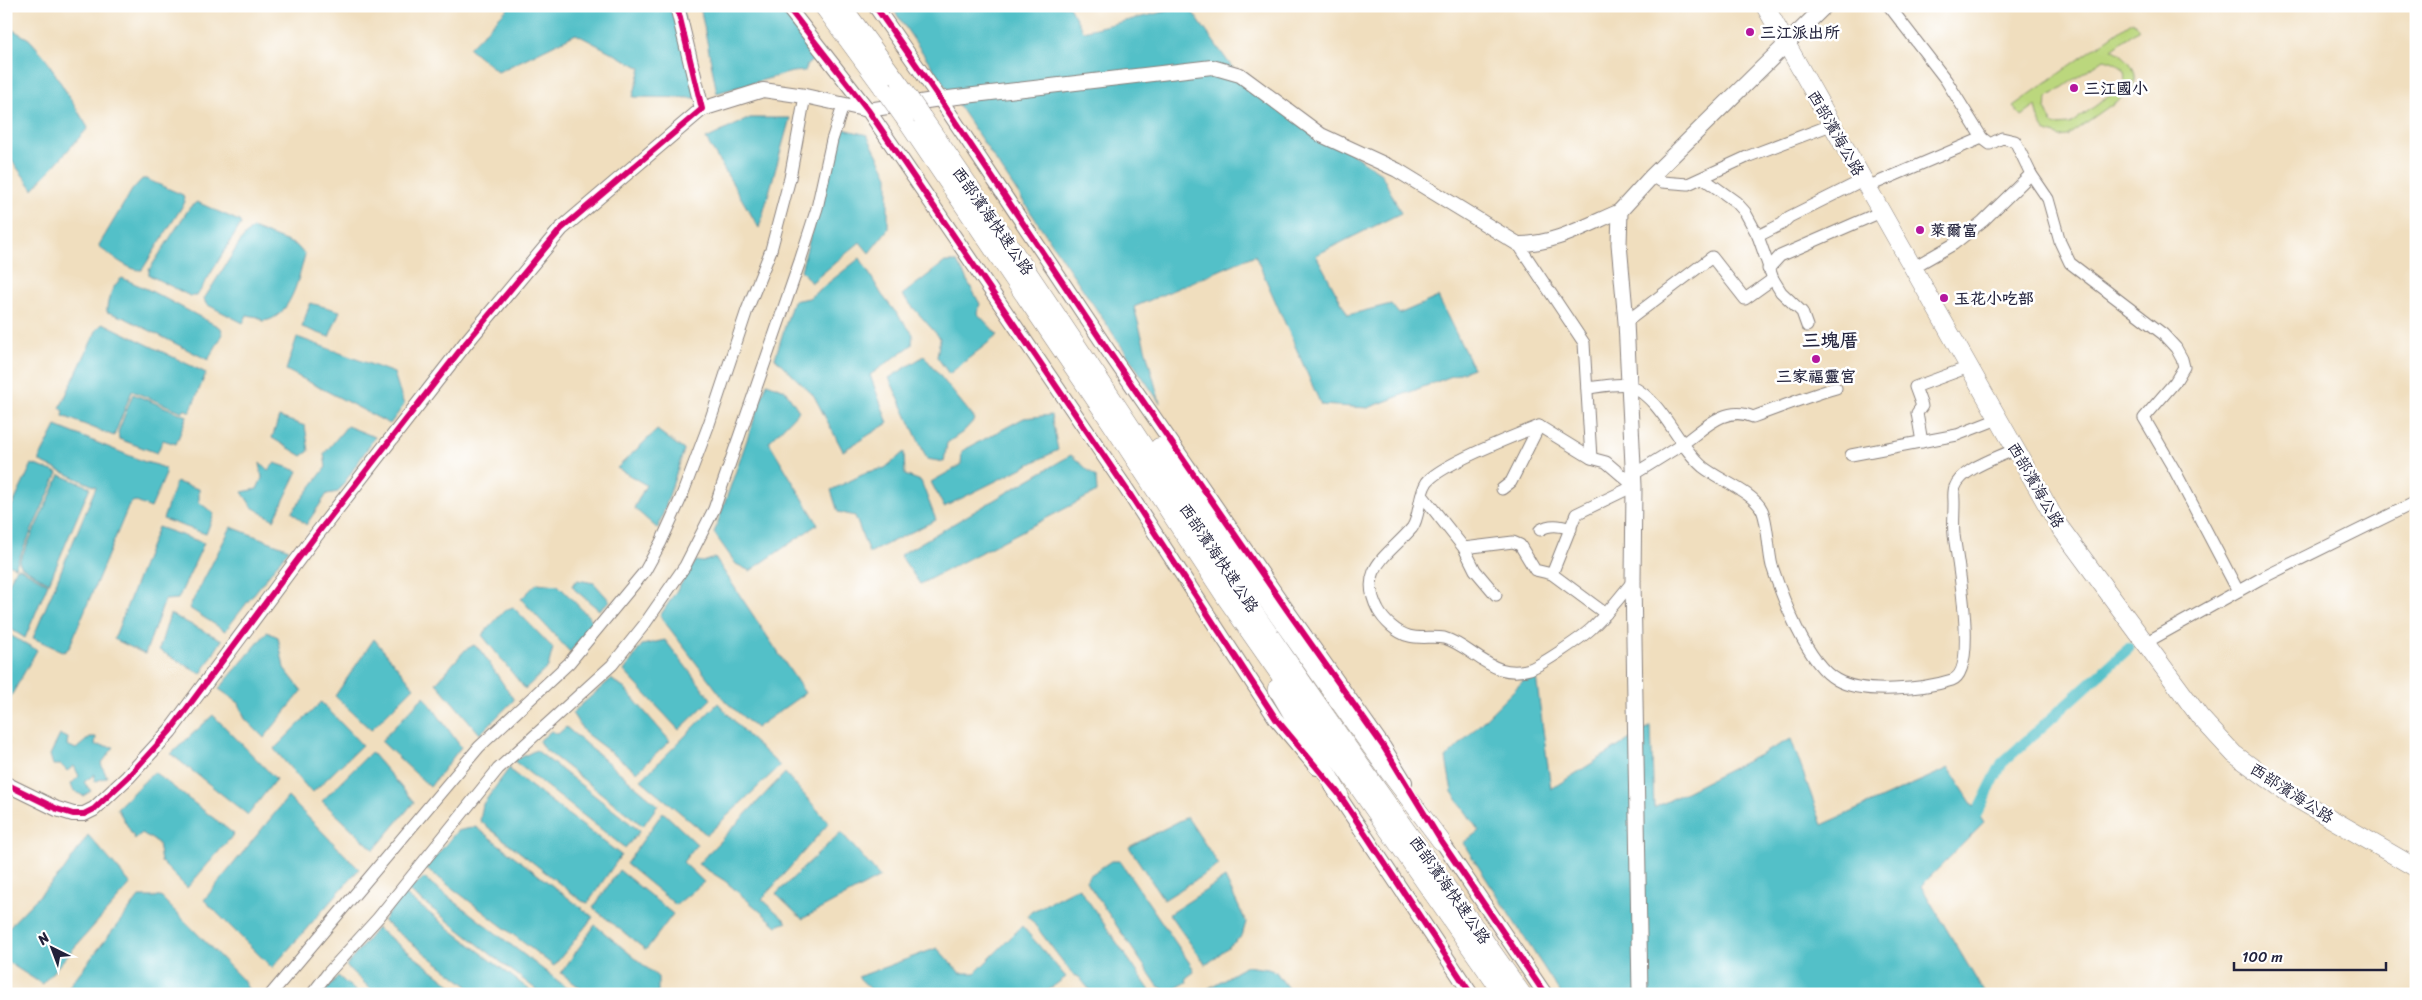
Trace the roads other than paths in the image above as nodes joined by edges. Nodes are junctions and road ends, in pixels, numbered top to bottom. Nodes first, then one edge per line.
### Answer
1 (677, 6) edge
2 (787, 6) edge
3 (823, 6) edge
4 (842, 6) edge
5 (875, 6) edge
6 (1765, 6) edge
7 (1825, 6) edge
8 (1889, 6) edge
9 (1786, 44) junction
10 (809, 97) junction
11 (940, 99) junction
12 (841, 105) junction
13 (702, 109) junction
14 (868, 110) junction
15 (913, 118) junction
16 (1831, 125) junction
17 (1982, 138) junction
18 (2031, 174) junction
19 (1652, 176) junction
20 (1704, 179) junction
21 (1865, 184) junction
22 (1620, 212) junction
23 (1881, 212) junction
24 (1758, 236) junction
25 (1518, 244) junction
26 (1912, 268) junction
27 (1768, 269) junction
28 (1773, 280) junction
29 (1030, 288) junction
30 (1626, 322) junction
31 (1806, 326) dead end
32 (1969, 367) junction
33 (1629, 384) junction
34 (1587, 388) junction
35 (1836, 388) dead end
36 (1998, 419) junction
37 (1539, 426) junction
38 (1922, 442) junction
39 (1682, 444) junction
40 (2015, 450) junction
41 (1851, 455) dead end
42 (1591, 458) junction
43 (1634, 480) junction
44 (1502, 489) dead end
45 (1422, 495) junction
46 (2416, 502) edge
47 (1570, 529) junction
48 (1540, 530) dead end
49 (1464, 548) junction
50 (1552, 574) junction
51 (1633, 581) junction
52 (2238, 591) junction
53 (1496, 595) dead end
54 (1606, 614) junction
55 (2145, 643) junction
56 (6, 784) edge
57 (1339, 794) junction
58 (1441, 841) junction
59 (2416, 868) edge
60 (271, 994) edge
61 (312, 994) edge
62 (1471, 994) edge
63 (1503, 994) edge
64 (1522, 994) edge
65 (1544, 994) edge
66 (1640, 994) edge

1 - 13 street
2 - 14 street
3 - 15 main road, bridge
4 - 15 main road, bridge
5 - 11 street
6 - 9 main road, 西部濱海公路
7 - 9 main road
8 - 17 street
9 - 16 main road, 西部濱海公路
9 - 19 main road
10 - 12 street
10 - 13 street
10 - 60 street
11 - 14 street
11 - 25 street
11 - 58 street
12 - 14 street
12 - 61 street
13 - 56 street
14 - 57 street
15 - 29 main road, 西部濱海快速公路
16 - 20 street
16 - 21 main road, 西部濱海公路
17 - 18 street
17 - 21 street
18 - 26 street
18 - 52 street
19 - 20 street
19 - 22 main road
20 - 24 street
21 - 23 main road, 西部濱海公路
21 - 24 street
22 - 25 street
22 - 30 main road
23 - 26 main road, 西部濱海公路
23 - 27 street
24 - 27 street
25 - 34 street
26 - 32 main road, 西部濱海公路
27 - 28 street
28 - 30 street
28 - 31 street
29 - 57 main road
29 - 58 main road
29 - 63 main road, 西部濱海快速公路
29 - 64 main road, 西部濱海快速公路
30 - 33 main road
32 - 36 main road, 西部濱海公路
32 - 38 street
33 - 34 street
33 - 39 street
33 - 43 main road
34 - 42 street
35 - 39 street
36 - 38 street
36 - 40 main road, 西部濱海公路
37 - 42 street
37 - 44 street
37 - 45 street
38 - 41 street
39 - 40 street
39 - 43 street
40 - 55 main road, 西部濱海公路
42 - 43 street
43 - 47 street
43 - 51 main road
45 - 49 street
45 - 54 street
46 - 52 street
47 - 48 street
47 - 50 street
49 - 50 street
49 - 53 street
50 - 54 street
51 - 54 street
51 - 66 main road
52 - 55 street
55 - 59 main road, 西部濱海公路
57 - 62 street
58 - 65 street

